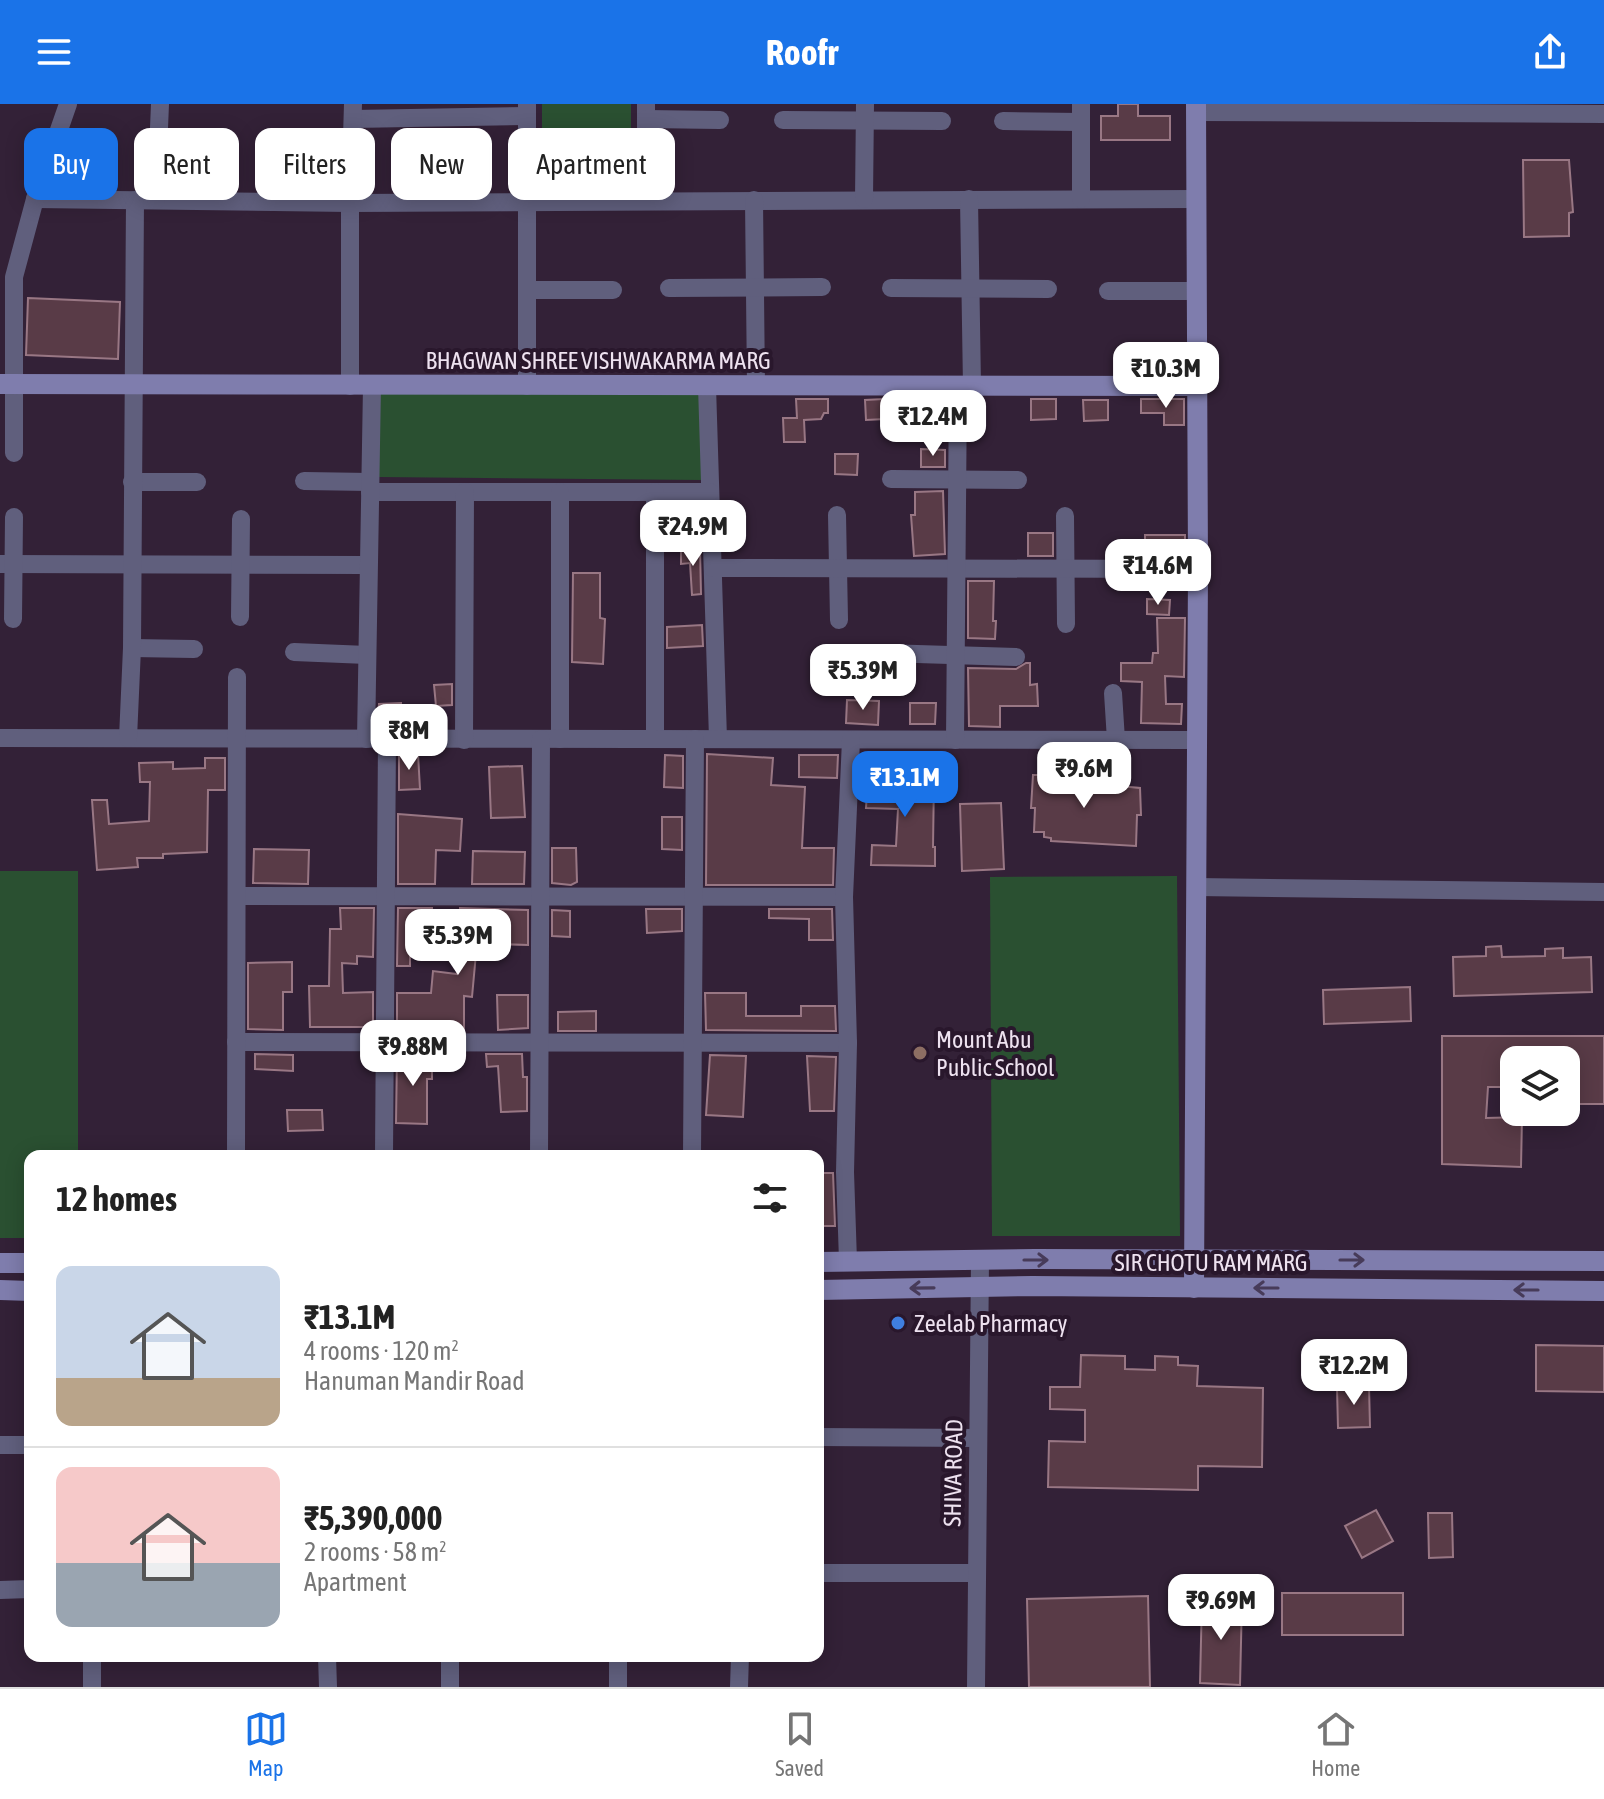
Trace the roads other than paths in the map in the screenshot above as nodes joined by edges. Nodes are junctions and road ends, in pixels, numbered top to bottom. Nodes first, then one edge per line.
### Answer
1 (68, 104) edge
2 (160, 104) edge
3 (1196, 108) edge
4 (527, 110) edge
5 (353, 111) edge
6 (646, 112) edge
7 (865, 112) edge
8 (1081, 113) edge
9 (1604, 114) edge
10 (720, 120) dead end
11 (783, 120) dead end
12 (942, 121) dead end
13 (1003, 121) dead end
14 (60, 128) edge
15 (159, 128) edge
16 (864, 199) junction
17 (969, 199) junction
18 (1081, 199) junction
19 (1196, 199) junction
20 (35, 200) edge
21 (135, 200) edge
22 (156, 200) edge
23 (527, 200) joint
24 (675, 200) edge
25 (754, 200) junction
26 (350, 203) junction
27 (755, 287) junction
28 (822, 287) dead end
29 (669, 288) dead end
30 (891, 288) dead end
31 (970, 289) junction
32 (1048, 289) dead end
33 (527, 290) junction
34 (613, 290) dead end
35 (1108, 291) dead end
36 (1196, 291) junction
37 (7, 384) edge
38 (134, 386) junction
39 (350, 386) junction
40 (372, 386) junction
41 (527, 386) junction
42 (707, 386) junction
43 (756, 386) junction
44 (965, 386) junction
45 (1195, 386) junction
46 (14, 453) dead end
47 (891, 479) dead end
48 (958, 479) junction
49 (1018, 480) dead end
50 (304, 481) dead end
51 (132, 482) junction
52 (197, 482) dead end
53 (370, 487) junction
54 (465, 492) junction
55 (560, 492) junction
56 (655, 492) junction
57 (710, 492) junction
58 (837, 515) dead end
59 (1065, 516) dead end
60 (14, 517) dead end
61 (241, 519) dead end
62 (7, 564) edge
63 (131, 564) junction
64 (240, 564) junction
65 (368, 565) junction
66 (713, 568) junction
67 (838, 569) junction
68 (957, 569) junction
69 (1066, 569) junction
70 (1198, 569) junction
71 (240, 617) dead end
72 (13, 619) dead end
73 (839, 620) dead end
74 (1066, 624) dead end
75 (132, 648) junction
76 (194, 649) dead end
77 (294, 652) dead end
78 (884, 653) dead end
79 (367, 655) junction
80 (956, 655) junction
81 (1016, 657) dead end
82 (237, 677) dead end
83 (1113, 693) dead end
84 (0, 738) edge
85 (128, 738) junction
86 (237, 738) junction
87 (366, 739) junction
88 (387, 739) junction
89 (551, 739) junction
90 (655, 739) junction
91 (695, 739) junction
92 (718, 739) junction
93 (464, 740) junction
94 (851, 740) junction
95 (955, 740) junction
96 (1116, 740) junction
97 (1197, 740) junction
98 (1196, 887) junction
99 (1604, 892) edge
100 (237, 896) junction
101 (386, 896) junction
102 (540, 896) junction
103 (695, 897) junction
104 (844, 897) junction
105 (236, 1042) junction
106 (384, 1043) junction
107 (540, 1043) junction
108 (692, 1043) junction
109 (848, 1043) junction
110 (236, 1150) edge
111 (384, 1150) edge
112 (539, 1150) edge
113 (692, 1150) edge
114 (980, 1260) junction
115 (1194, 1260) junction
116 (848, 1261) junction
117 (1604, 1261) edge
118 (824, 1262) edge
119 (0, 1263) edge
120 (24, 1263) edge
121 (979, 1287) junction
122 (1194, 1288) junction
123 (0, 1290) edge
124 (824, 1290) edge
125 (24, 1291) edge
126 (1604, 1291) edge
127 (824, 1437) edge
128 (977, 1438) junction
129 (0, 1445) edge
130 (24, 1445) edge
131 (824, 1573) edge
132 (975, 1573) junction
133 (24, 1589) edge
134 (0, 1590) edge
135 (92, 1662) edge
136 (327, 1662) edge
137 (450, 1662) edge
138 (618, 1662) edge
139 (740, 1662) edge
140 (92, 1687) edge
141 (328, 1687) edge
142 (450, 1687) edge
143 (618, 1687) edge
144 (739, 1687) edge
145 (976, 1687) edge

1 - 14 street
2 - 15 street
3 - 9 street
3 - 19 street
4 - 5 street
5 - 26 street
6 - 10 street
7 - 11 street
7 - 12 street
7 - 16 street
8 - 13 street
8 - 18 street
16 - 17 street
16 - 25 street
17 - 18 street
17 - 31 street
18 - 19 street
19 - 36 street
20 - 37 street
21 - 38 street
22 - 26 street
23 - 26 street
23 - 33 street
24 - 25 street
25 - 27 street
26 - 39 street
27 - 28 street
27 - 29 street
27 - 43 street
30 - 31 street
31 - 32 street
31 - 44 street
33 - 34 street
33 - 41 street
35 - 36 street
36 - 45 street
37 - 38 street, BHAGWAN SHREE VISHWAKARMA MARG
37 - 46 street
38 - 39 street, BHAGWAN SHREE VISHWAKARMA MARG
38 - 51 street
39 - 40 street, BHAGWAN SHREE VISHWAKARMA MARG
40 - 41 street, BHAGWAN SHREE VISHWAKARMA MARG
40 - 53 street
41 - 42 street, BHAGWAN SHREE VISHWAKARMA MARG
42 - 43 street, BHAGWAN SHREE VISHWAKARMA MARG
42 - 57 street
43 - 44 street, BHAGWAN SHREE VISHWAKARMA MARG
44 - 45 street, BHAGWAN SHREE VISHWAKARMA MARG
44 - 48 street
45 - 70 street
47 - 48 street
48 - 49 street
48 - 68 street
50 - 53 street
51 - 52 street
51 - 63 street
53 - 54 street
53 - 65 street
54 - 55 street
54 - 93 street
55 - 56 street
55 - 89 street
56 - 57 street
56 - 90 street
57 - 66 street
58 - 67 street
59 - 69 street
60 - 62 street
61 - 64 street
62 - 63 street
62 - 72 street
63 - 64 street
63 - 75 street
64 - 65 street
64 - 71 street
65 - 79 street
66 - 67 street
66 - 92 street
67 - 68 street
67 - 73 street
68 - 69 street
68 - 80 street
69 - 70 street
69 - 74 street
70 - 97 street
75 - 76 street
75 - 85 street
77 - 79 street
78 - 80 street
79 - 87 street
80 - 81 street
80 - 95 street
82 - 86 street
83 - 96 street
84 - 85 street
85 - 86 street
86 - 87 street
86 - 100 street
87 - 88 street
88 - 93 street
88 - 101 street
89 - 90 street
89 - 93 street
89 - 102 street
90 - 91 street
91 - 92 street
91 - 103 street
92 - 94 street
94 - 95 street
94 - 104 street
95 - 96 street
96 - 97 street
97 - 98 street
98 - 99 street
98 - 115 street
100 - 101 street
100 - 105 street
101 - 102 street
101 - 106 street
102 - 103 street
102 - 107 street
103 - 104 street
103 - 108 street
104 - 109 street
105 - 106 street
105 - 110 street
106 - 107 street
106 - 111 street
107 - 108 street
107 - 112 street
108 - 109 street
108 - 113 street
109 - 116 street
114 -> 115 street, SIR CHOTU RAM MARG
114 - 116 street, SIR CHOTU RAM MARG
114 - 121 street, SHIVA ROAD
115 -> 117 street, SIR CHOTU RAM MARG
115 - 122 street
116 - 118 street, SIR CHOTU RAM MARG
119 - 120 street
121 - 122 street, SIR CHOTU RAM MARG
121 -> 124 street, SIR CHOTU RAM MARG
121 - 128 street, SHIVA ROAD
126 -> 122 street, SIR CHOTU RAM MARG
123 - 125 street
127 - 128 street
128 - 132 street, SHIVA ROAD
129 - 130 street
131 - 132 street
132 - 145 street, SHIVA ROAD
133 - 134 street
135 - 140 street
136 - 141 street
137 - 142 street
138 - 143 street
139 - 144 street

